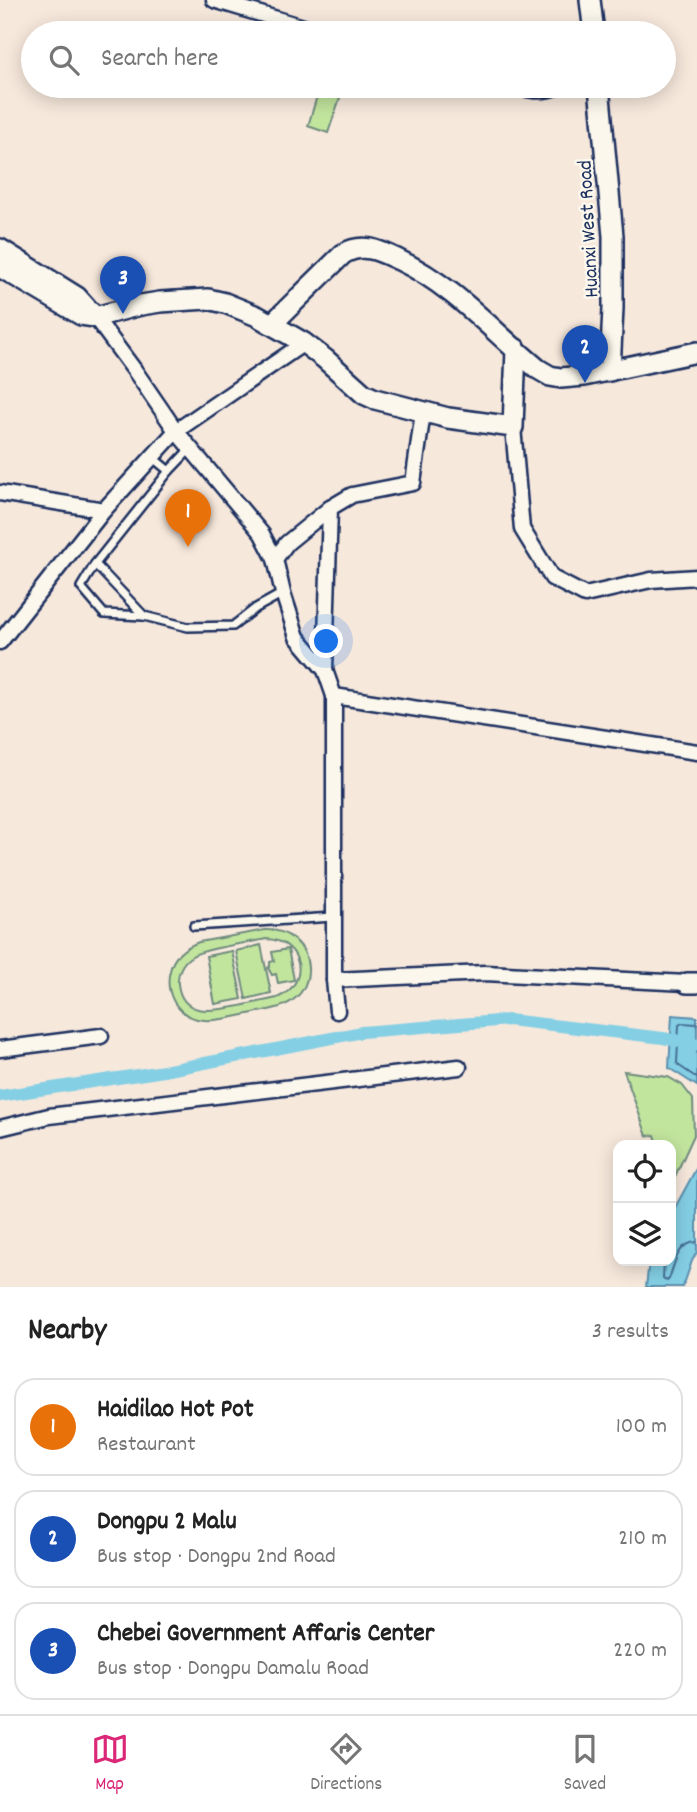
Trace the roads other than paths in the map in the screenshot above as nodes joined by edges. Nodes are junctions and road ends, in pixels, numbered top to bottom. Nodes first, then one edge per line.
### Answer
1 (214, 0) edge
2 (590, 0) edge
3 (283, 21) edge
4 (593, 21) edge
5 (600, 98) edge
6 (0, 249) edge
7 (0, 267) edge
8 (96, 317) junction
9 (272, 324) junction
10 (304, 343) junction
11 (516, 349) junction
12 (697, 352) edge
13 (610, 371) junction
14 (423, 412) junction
15 (513, 427) junction
16 (176, 431) junction
17 (190, 448) junction
18 (152, 457) junction
19 (169, 471) junction
20 (0, 493) edge
21 (330, 508) junction
22 (104, 510) junction
23 (275, 559) junction
24 (95, 564) junction
25 (697, 577) edge
26 (282, 593) junction
27 (144, 616) junction
28 (0, 642) edge
29 (325, 670) junction
30 (334, 696) junction
31 (697, 752) edge
32 (334, 917) junction
33 (194, 926) dead end
34 (334, 980) junction
35 (692, 983) edge
36 (337, 1011) dead end
37 (101, 1036) dead end
38 (0, 1049) edge
39 (459, 1068) dead end
40 (0, 1128) edge

1 - 3 street
2 - 4 street
5 - 13 street, Huanxi West Road
6 - 8 street
7 - 8 street
8 - 9 street
8 - 16 street
9 - 10 street
9 - 11 street
10 - 14 street
10 - 16 street
11 - 13 street
11 - 15 street
12 - 13 street
14 - 15 street
14 - 21 street
15 - 25 street
16 - 17 street
16 - 18 street
17 - 19 lane
17 - 23 street
18 - 19 lane
18 - 22 street
19 - 24 lane
20 - 22 street
21 - 23 street
21 - 29 street
22 - 28 street
23 - 26 street
24 - 27 lane
24 - 27 lane
26 - 27 lane
26 - 29 street
29 - 30 street
30 - 31 street
30 - 32 street
32 - 33 lane
32 - 34 street
34 - 35 street
34 - 36 street
37 - 38 street
39 - 40 street

